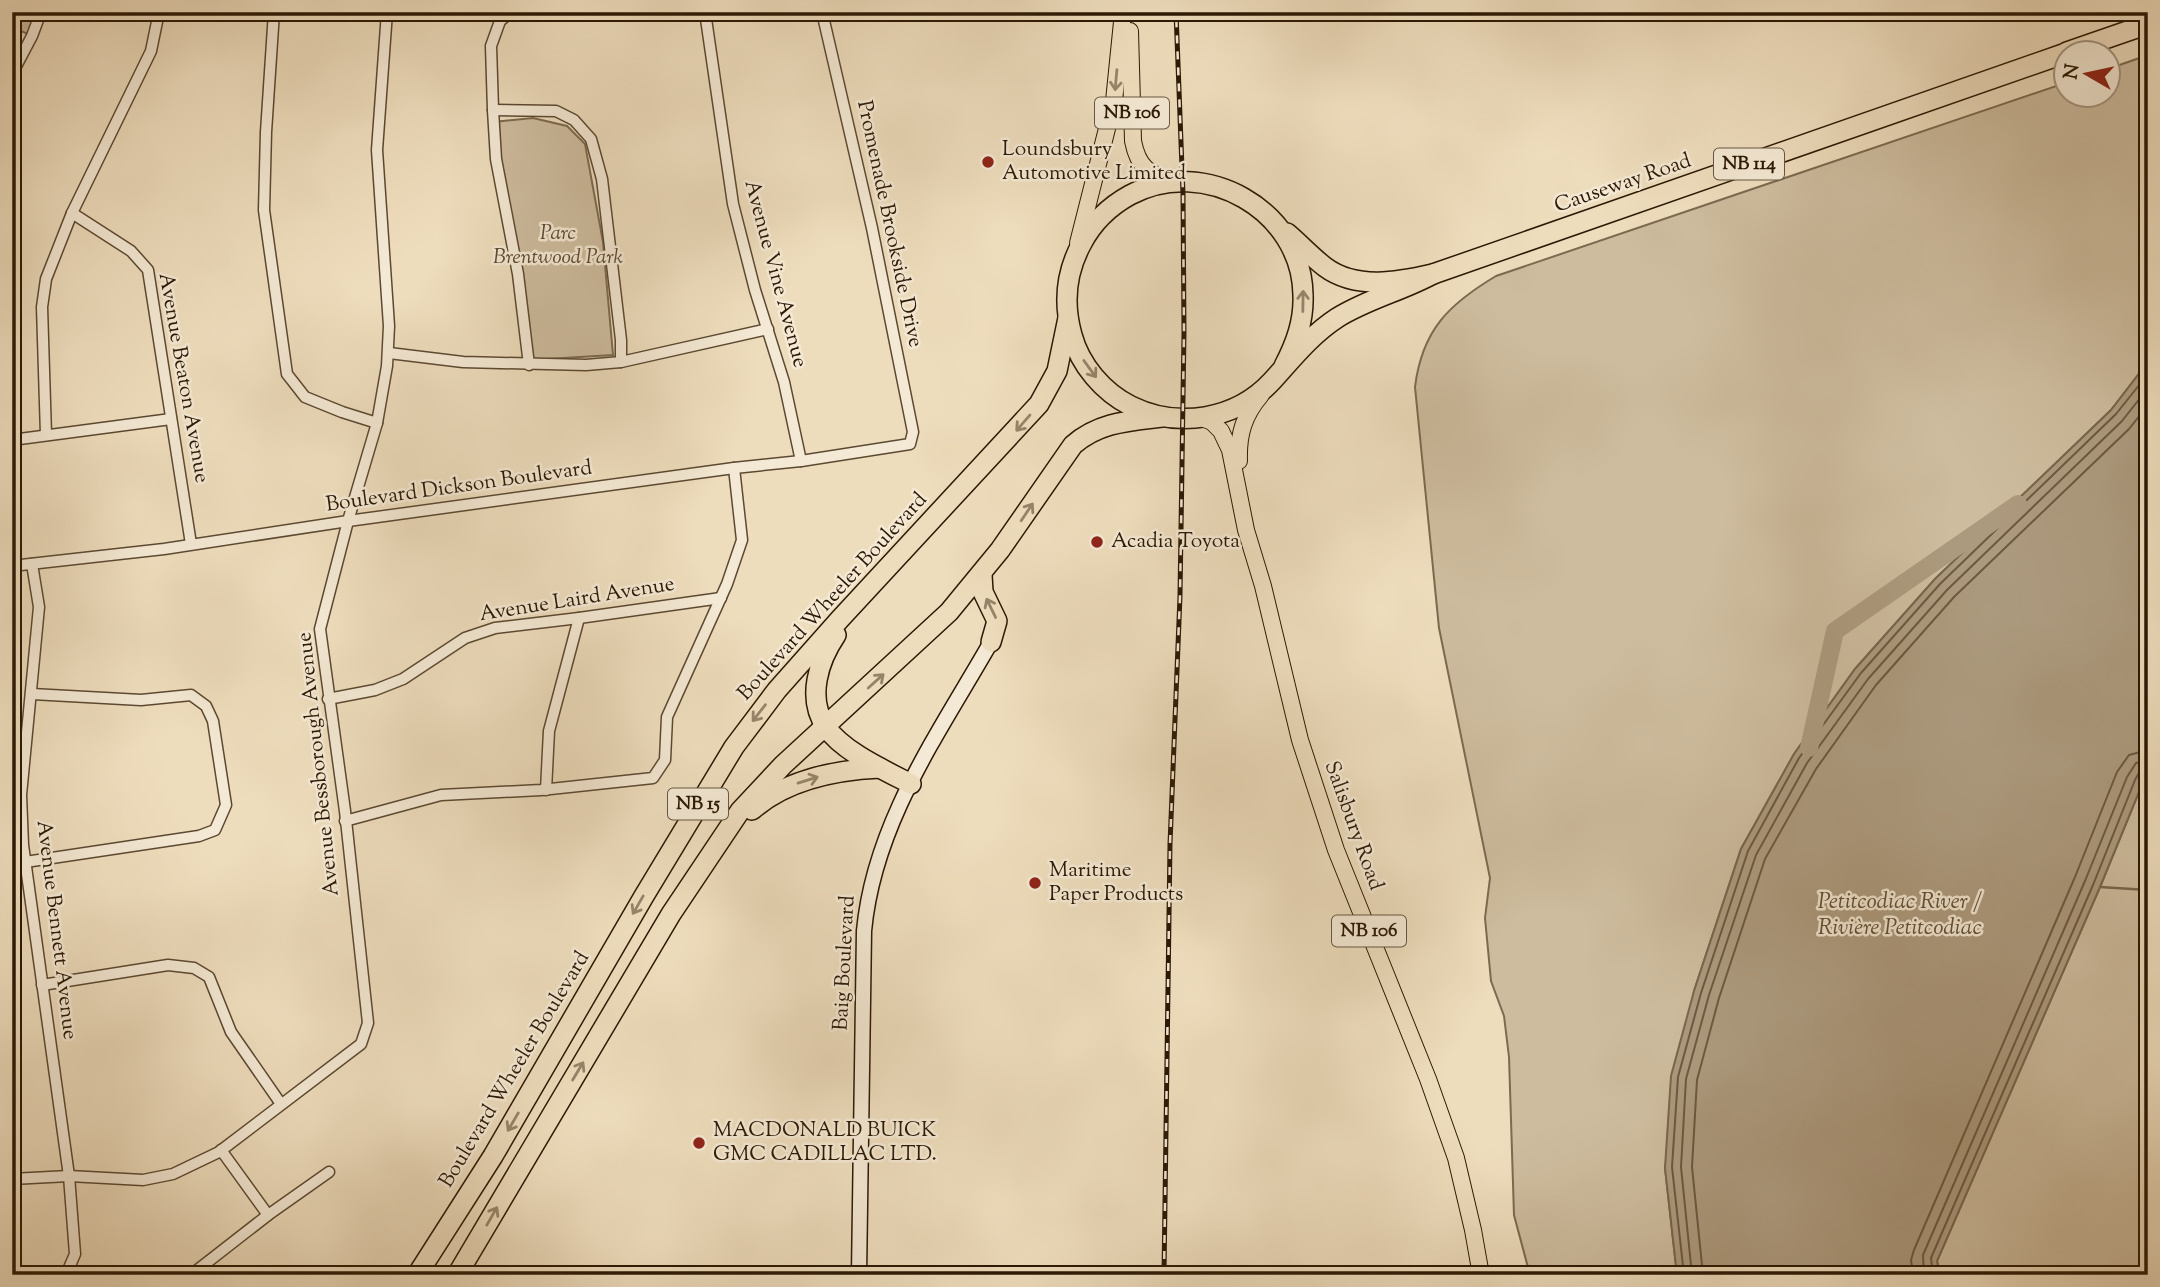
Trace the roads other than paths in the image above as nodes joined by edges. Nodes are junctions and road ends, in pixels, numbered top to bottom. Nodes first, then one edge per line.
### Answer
1 (41, 12) edge
2 (159, 12) edge
3 (274, 12) edge
4 (387, 12) edge
5 (511, 12) edge
6 (705, 12) edge
7 (822, 12) edge
8 (1123, 12) edge
9 (1129, 12) edge
10 (2148, 24) edge
11 (2108, 38) edge
12 (2052, 58) edge
13 (12, 74) edge
14 (493, 110) junction
15 (1184, 181) junction
16 (72, 214) junction
17 (1276, 223) junction
18 (1075, 255) junction
19 (1433, 274) junction
20 (1068, 318) junction
21 (768, 329) junction
22 (389, 353) junction
23 (621, 362) junction
24 (529, 365) junction
25 (1284, 366) junction
26 (1271, 382) junction
27 (1162, 417) junction
28 (1202, 418) junction
29 (172, 419) junction
30 (377, 423) junction
31 (46, 435) junction
32 (12, 440) edge
33 (910, 444) joint
34 (801, 461) junction
35 (734, 468) junction
36 (348, 522) junction
37 (191, 544) junction
38 (32, 564) junction
39 (12, 566) edge
40 (982, 575) junction
41 (1263, 586) junction
42 (869, 588) junction
43 (721, 598) junction
44 (579, 618) junction
45 (991, 642) joint
46 (32, 694) junction
47 (328, 699) junction
48 (825, 726) junction
49 (880, 768) junction
50 (911, 784) junction
51 (546, 790) junction
52 (345, 821) junction
53 (715, 848) junction
54 (25, 861) junction
55 (12, 864) edge
56 (42, 985) junction
57 (281, 1104) junction
58 (221, 1150) junction
59 (329, 1172) dead end
60 (69, 1176) junction
61 (12, 1180) edge
62 (268, 1215) junction
63 (66, 1275) edge
64 (191, 1275) edge
65 (417, 1275) edge
66 (457, 1275) edge
67 (859, 1275) edge
68 (1481, 1275) edge

1 - 13 street
2 - 16 street
3 - 30 street
4 - 22 street, Avenue Bessborough Avenue
5 - 14 street
6 - 21 street, Avenue Vine Avenue
7 - 33 street, Promenade Brookside Drive
8 -> 18 main road, NB 106
9 - 15 main road, NB 106
10 - 11 highway, Causeway Road / NB 114
12 - 19 highway, Causeway Road / NB 114
14 - 23 street
14 - 24 street
15 - 17 highway
15 - 18 highway
16 - 29 street, Avenue Beaton Avenue
16 - 31 street
17 - 19 highway, Causeway Road / NB 114
25 -> 17 highway
18 - 20 highway
19 - 25 highway, Causeway Road / NB 114
20 -> 27 highway
20 -> 42 highway, Boulevard Wheeler Boulevard / NB 15
21 - 23 street
21 - 34 street, Avenue Vine Avenue
22 - 24 street
22 - 30 street, Avenue Bessborough Avenue
23 - 24 street
25 - 26 highway
26 - 28 highway
26 - 41 main road, Salisbury Road / NB 106
27 - 28 highway
40 -> 27 highway, NB 15
28 - 41 main road, Salisbury Road / NB 106
29 - 31 street
29 - 37 street, Avenue Beaton Avenue
30 - 36 street, Avenue Bessborough Avenue
31 - 32 street
33 - 34 street, Boulevard Dickson Boulevard
34 - 35 street, Boulevard Dickson Boulevard
35 - 36 street, Boulevard Dickson Boulevard
35 - 43 street
36 - 37 street, Boulevard Dickson Boulevard
36 - 47 street, Avenue Bessborough Avenue
37 - 38 street, Boulevard Dickson Boulevard
38 - 39 street, Boulevard Dickson Boulevard
38 - 46 street, Avenue Bennett Avenue
45 -> 40 highway
48 -> 40 highway, NB 15
41 - 68 main road, Salisbury Road / NB 106
42 - 48 highway
42 -> 65 highway, Boulevard Wheeler Boulevard / NB 15
43 - 44 street, Avenue Laird Avenue
43 - 51 street
44 - 47 street, Avenue Laird Avenue
44 - 51 street
45 - 50 street, Baig Boulevard
46 - 54 street, Avenue Bennett Avenue
46 - 54 street
47 - 52 street, Avenue Bessborough Avenue
48 - 49 highway
48 - 53 highway, NB 15
49 - 50 highway
53 -> 49 highway
50 - 67 street, Baig Boulevard
51 - 52 street
52 - 57 street, Avenue Bessborough Avenue
66 -> 53 highway, NB 15
54 - 55 street
54 - 56 street, Avenue Bennett Avenue
56 - 57 street
56 - 60 street, Avenue Bennett Avenue
57 - 58 street, Avenue Bessborough Avenue
58 - 60 street, Avenue Bessborough Avenue
58 - 62 street
59 - 62 street
60 - 61 street, Avenue Bessborough Avenue
60 - 63 street, Avenue Bennett Avenue
62 - 64 street

